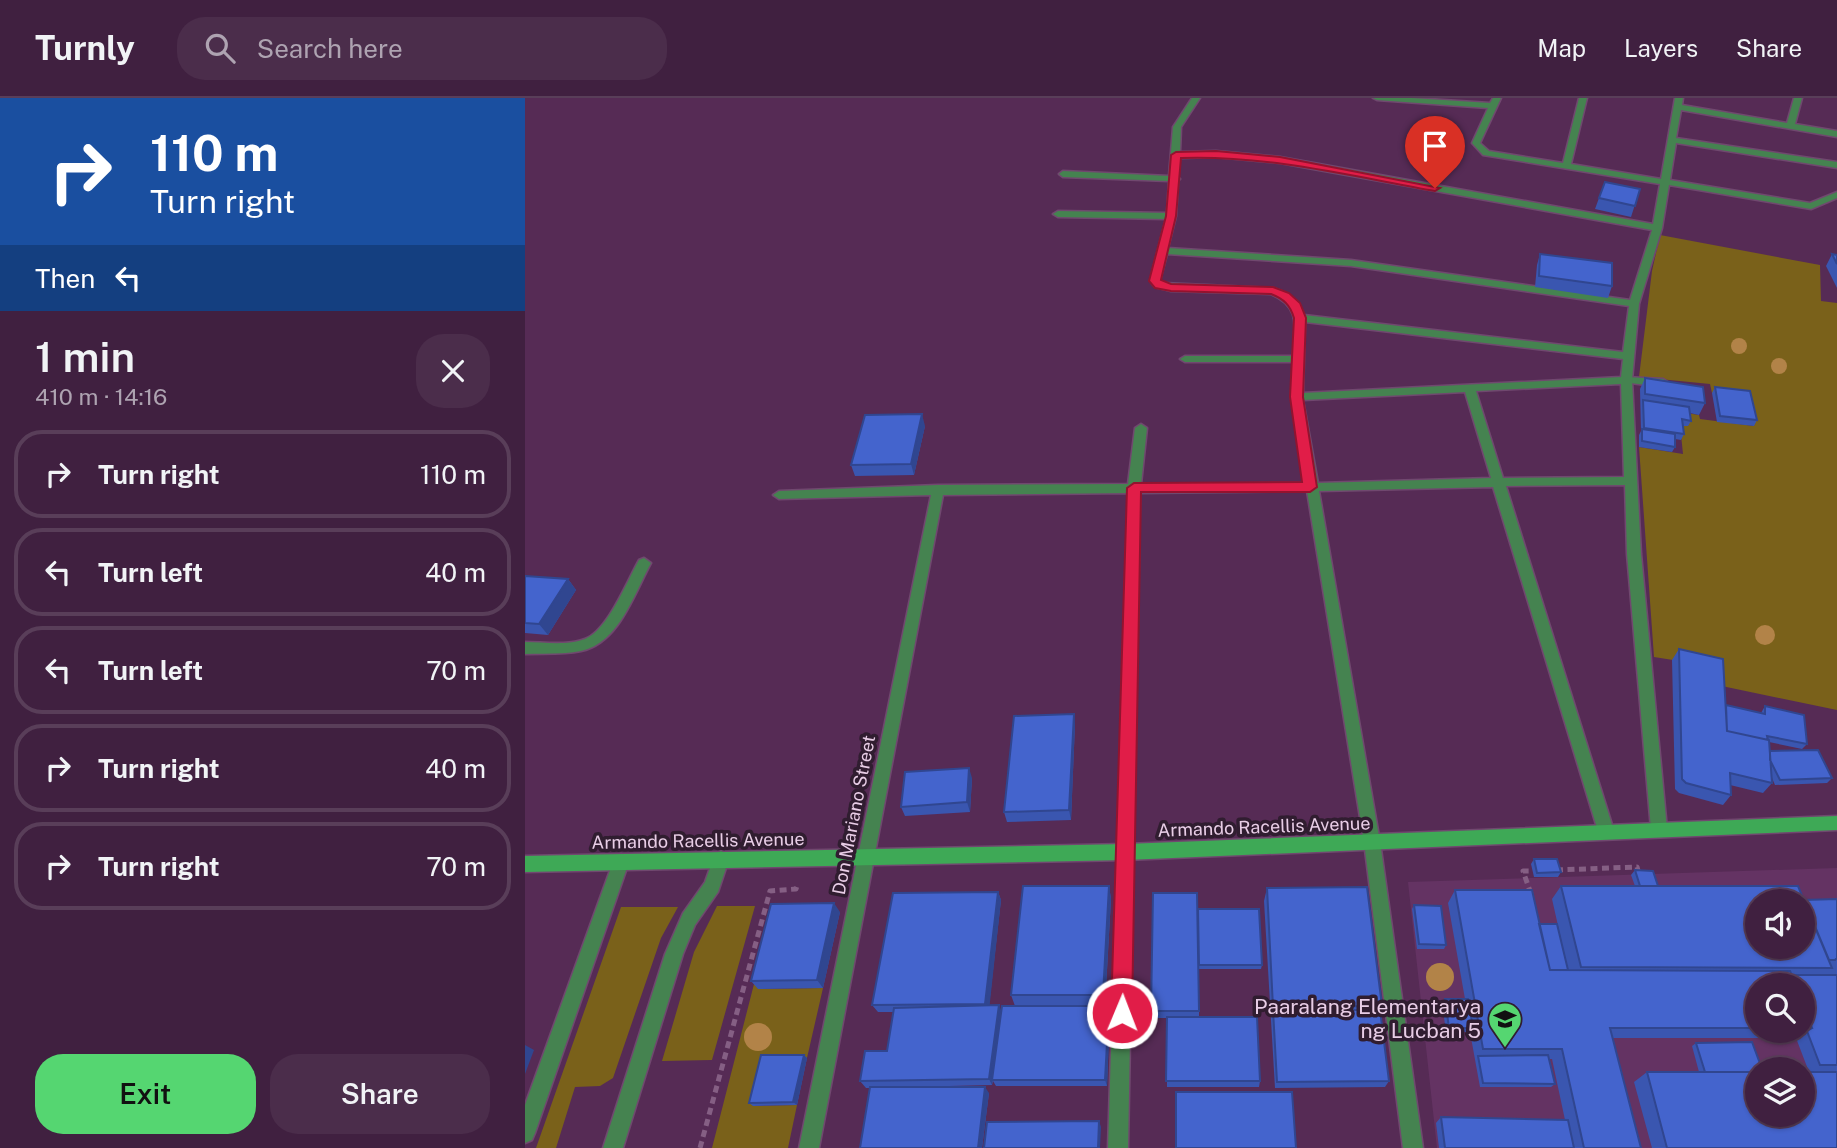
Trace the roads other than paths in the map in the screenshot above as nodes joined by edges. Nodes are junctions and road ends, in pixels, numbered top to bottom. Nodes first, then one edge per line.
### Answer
1 (1196, 98) edge
2 (1377, 98) edge
3 (1583, 98) edge
4 (1798, 98) edge
5 (1495, 102) edge
6 (1678, 103) edge
7 (1790, 126) junction
8 (1837, 134) edge
9 (1672, 139) junction
10 (1176, 155) junction
11 (1837, 165) edge
12 (1566, 167) junction
13 (1063, 174) dead end
14 (1176, 179) junction
15 (1666, 183) junction
16 (1837, 195) edge
17 (1058, 214) dead end
18 (1171, 216) junction
19 (1657, 228) junction
20 (1164, 251) junction
21 (1634, 304) junction
22 (1300, 318) junction
23 (1628, 356) junction
24 (1185, 359) dead end
25 (1296, 359) junction
26 (1626, 380) junction
27 (1678, 385) edge
28 (1469, 388) junction
29 (1297, 397) junction
30 (1141, 428) dead end
31 (1497, 480) junction
32 (1632, 481) junction
33 (1310, 487) junction
34 (1134, 488) junction
35 (938, 489) junction
36 (779, 495) dead end
37 (644, 563) dead end
38 (525, 648) edge
39 (1837, 823) edge
40 (1659, 829) junction
41 (1606, 831) junction
42 (1371, 842) junction
43 (1126, 852) junction
44 (866, 856) junction
45 (720, 859) junction
46 (621, 862) junction
47 (525, 864) edge
48 (525, 1133) edge
49 (613, 1148) edge
50 (809, 1148) edge
51 (1118, 1148) edge
52 (1413, 1148) edge

1 - 10 street
2 - 5 street
3 - 12 street
4 - 7 street
5 - 12 street
6 - 7 street
6 - 9 street
7 - 8 street
9 - 11 street
9 - 15 street
10 - 14 street
10 - 19 street
12 - 15 street
13 - 14 street
14 - 18 street
15 - 16 street
15 - 19 street
17 - 18 street
18 - 20 street
19 - 21 street
20 - 21 street
20 - 22 street
21 - 23 street
22 - 23 street
22 - 25 street
23 - 26 street
24 - 25 street
25 - 29 street
26 - 27 street
26 - 28 street
26 - 32 street
28 - 29 street
28 - 31 street
29 - 33 street
30 - 34 street
31 - 32 street
31 - 33 street
31 - 41 street
32 - 40 street
33 - 34 street
33 - 42 street
34 - 35 street
34 - 43 street
35 - 36 street
35 - 44 street, Don Mariano Street
37 - 38 street
39 - 40 main road, Armando Racellis Avenue
40 - 41 main road, Armando Racellis Avenue
41 - 42 main road, Armando Racellis Avenue
42 - 43 main road, Armando Racellis Avenue
42 - 52 street
43 - 44 main road, Armando Racellis Avenue
43 - 51 street
44 - 45 main road, Armando Racellis Avenue
44 - 50 street, Don Mariano Street
45 - 46 main road, Armando Racellis Avenue
45 - 49 street
46 - 47 main road, Armando Racellis Avenue
46 - 48 street

